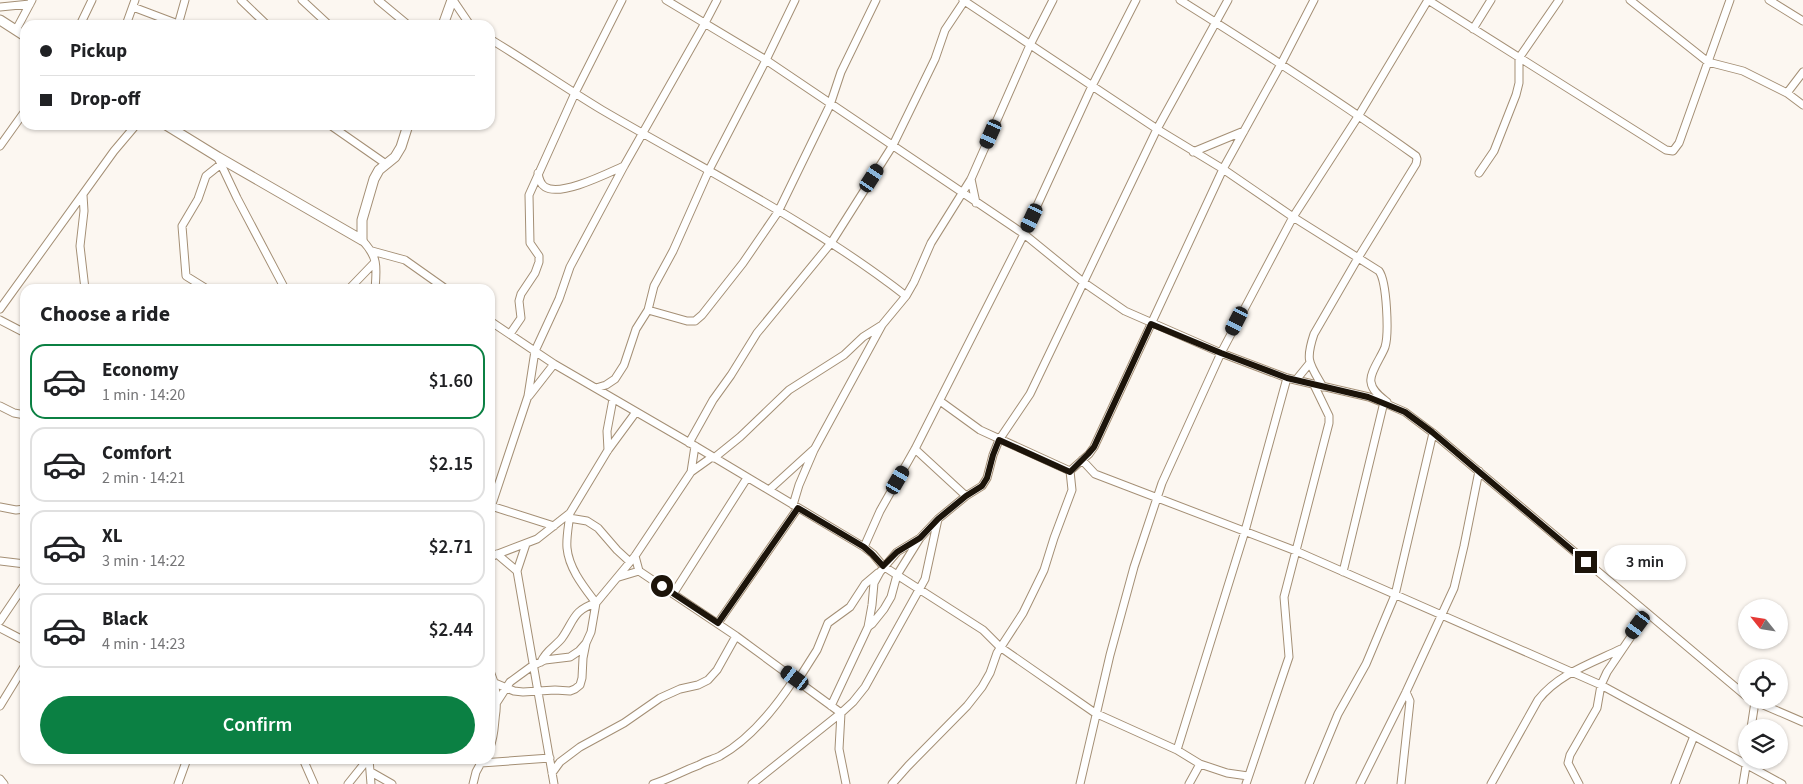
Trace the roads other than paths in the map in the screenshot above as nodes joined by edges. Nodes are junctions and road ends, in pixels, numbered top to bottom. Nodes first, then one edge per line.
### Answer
1 (92, 0) edge
2 (185, 0) edge
3 (241, 0) edge
4 (302, 0) edge
5 (378, 0) edge
6 (452, 0) edge
7 (622, 0) edge
8 (666, 0) edge
9 (717, 0) edge
10 (795, 0) edge
11 (876, 0) edge
12 (964, 0) edge
13 (1053, 0) edge
14 (1136, 0) edge
15 (1180, 0) edge
16 (1228, 0) edge
17 (1314, 0) edge
18 (1428, 0) edge
19 (1491, 0) edge
20 (1559, 0) edge
21 (1630, 0) edge
22 (1730, 0) edge
23 (1769, 0) edge
24 (31, 2) edge
25 (134, 3) edge
26 (0, 7) edge
27 (0, 20) edge
28 (21, 20) edge
29 (82, 20) edge
30 (128, 20) edge
31 (168, 20) edge
32 (179, 20) edge
33 (263, 20) edge
34 (324, 20) edge
35 (402, 20) edge
36 (445, 20) edge
37 (466, 20) edge
38 (1803, 21) edge
39 (1216, 22) junction
40 (20, 23) edge
41 (705, 24) junction
42 (1472, 29) junction
43 (16, 30) junction
44 (20, 33) edge
45 (495, 42) edge
46 (1030, 45) junction
47 (1519, 58) junction
48 (766, 60) junction
49 (1708, 62) junction
50 (1282, 64) junction
51 (1803, 72) edge
52 (1092, 86) junction
53 (575, 93) junction
54 (1787, 93) junction
55 (830, 104) junction
56 (1803, 105) edge
57 (1359, 115) junction
58 (20, 119) edge
59 (1157, 129) junction
60 (132, 130) edge
61 (174, 130) edge
62 (337, 130) edge
63 (402, 130) edge
64 (406, 130) edge
65 (1244, 131) junction
66 (644, 134) junction
67 (405, 135) junction
68 (0, 146) edge
69 (893, 146) junction
70 (1193, 152) junction
71 (220, 161) junction
72 (386, 164) junction
73 (624, 166) junction
74 (1222, 169) junction
75 (709, 170) junction
76 (538, 173) junction
77 (1479, 173) dead end
78 (971, 179) junction
79 (963, 194) junction
80 (83, 195) junction
81 (976, 203) junction
82 (778, 212) junction
83 (1293, 217) junction
84 (1024, 234) junction
85 (362, 240) junction
86 (831, 243) junction
87 (372, 251) junction
88 (1358, 258) junction
89 (375, 262) junction
90 (1083, 282) junction
91 (84, 284) edge
92 (199, 284) edge
93 (282, 284) edge
94 (354, 284) edge
95 (375, 284) edge
96 (439, 284) edge
97 (904, 299) junction
98 (0, 310) edge
99 (648, 310) junction
100 (0, 320) edge
101 (495, 324) edge
102 (1151, 324) junction
103 (882, 325) junction
104 (20, 330) edge
105 (510, 334) junction
106 (535, 351) junction
107 (1221, 353) junction
108 (554, 364) junction
109 (1310, 364) junction
110 (1287, 378) junction
111 (1296, 380) junction
112 (1314, 385) junction
113 (1323, 386) junction
114 (596, 388) junction
115 (528, 396) junction
116 (613, 399) junction
117 (940, 401) junction
118 (1386, 404) junction
119 (0, 406) edge
120 (636, 412) junction
121 (20, 414) edge
122 (1432, 432) junction
123 (999, 440) junction
124 (692, 444) junction
125 (916, 449) junction
126 (608, 450) junction
127 (814, 450) junction
128 (713, 458) junction
129 (1082, 460) junction
130 (691, 472) junction
131 (1070, 472) junction
132 (1479, 472) junction
133 (747, 478) junction
134 (769, 490) junction
135 (495, 496) edge
136 (966, 496) junction
137 (1156, 497) junction
138 (796, 506) junction
139 (0, 507) edge
140 (495, 509) edge
141 (20, 510) edge
142 (569, 516) junction
143 (938, 519) junction
144 (554, 526) junction
145 (1244, 531) junction
146 (920, 538) junction
147 (526, 544) junction
148 (864, 547) junction
149 (1296, 551) junction
150 (495, 556) edge
151 (635, 556) junction
152 (495, 557) edge
153 (0, 561) edge
154 (630, 562) junction
155 (20, 563) edge
156 (881, 569) junction
157 (639, 570) junction
158 (517, 571) junction
159 (1343, 572) junction
160 (619, 576) junction
161 (897, 576) junction
162 (920, 590) junction
163 (20, 594) edge
164 (673, 594) junction
165 (1395, 595) junction
166 (596, 603) junction
167 (1647, 613) junction
168 (1442, 616) junction
169 (0, 621) edge
170 (718, 623) junction
171 (868, 627) junction
172 (0, 628) edge
173 (736, 636) junction
174 (20, 638) edge
175 (586, 643) junction
176 (1000, 647) junction
177 (1621, 649) junction
178 (540, 662) junction
179 (532, 666) junction
180 (786, 671) junction
181 (20, 673) edge
182 (1572, 673) junction
183 (796, 679) junction
184 (495, 683) edge
185 (1600, 686) junction
186 (505, 688) junction
187 (1738, 689) edge
188 (787, 691) junction
189 (537, 692) junction
190 (1406, 692) junction
191 (495, 694) edge
192 (497, 702) junction
193 (0, 706) edge
194 (831, 706) junction
195 (1773, 709) edge
196 (841, 713) junction
197 (1095, 713) junction
198 (1803, 722) edge
199 (495, 725) edge
200 (1694, 736) junction
201 (1177, 750) junction
202 (550, 758) junction
203 (1738, 758) edge
204 (495, 760) edge
205 (185, 764) edge
206 (305, 764) edge
207 (364, 764) edge
208 (369, 764) edge
209 (481, 764) edge
210 (1200, 764) junction
211 (1746, 769) edge
212 (1758, 769) edge
213 (370, 772) junction
214 (552, 773) junction
215 (1248, 776) junction
216 (0, 779) edge
217 (4, 784) edge
218 (178, 784) edge
219 (314, 784) edge
220 (348, 784) edge
221 (371, 784) edge
222 (392, 784) edge
223 (473, 784) edge
224 (554, 784) edge
225 (652, 784) edge
226 (752, 784) edge
227 (846, 784) edge
228 (892, 784) edge
229 (1080, 784) edge
230 (1189, 784) edge
231 (1246, 784) edge
232 (1309, 784) edge
233 (1360, 784) edge
234 (1401, 784) edge
235 (1491, 784) edge
236 (1579, 784) edge
237 (1674, 784) edge
238 (1743, 784) edge
239 (1782, 784) edge

1 - 29 street
2 - 32 street
3 - 33 street
4 - 34 street
5 - 35 street
6 - 36 street
6 - 37 street
7 - 53 street
8 - 41 street
9 - 41 street
10 - 48 street
11 - 55 street
12 - 46 street
12 - 69 street
13 - 46 street
14 - 52 street
15 - 39 street
16 - 39 street
17 - 50 street
18 - 42 street
18 - 57 street
19 - 42 street
20 - 47 street
21 - 49 street
22 - 49 street
23 - 38 street
24 - 26 street
24 - 28 street
25 - 30 street
25 - 31 street
27 - 43 street
39 - 50 street
39 - 59 street
40 - 43 street
41 - 48 street
41 - 66 street
42 - 47 street
43 - 44 street
45 - 53 street
46 - 52 street
46 - 78 street
47 - 49 street
47 - 77 street
48 - 55 street
48 - 75 street
49 - 54 street
50 - 57 street
50 - 65 street
51 - 54 street
52 - 59 street
52 - 84 street
53 - 66 street
53 - 76 street
54 - 56 street
55 - 69 street
55 - 82 street
57 - 83 street
57 - 88 street
58 - 68 street
59 - 70 street
59 - 90 street
60 - 80 street
61 - 71 street
62 - 72 street
63 - 67 street
64 - 67 street
65 - 70 street
65 - 74 street
66 - 73 street
66 - 75 street
67 - 72 street
69 - 79 street
69 - 86 street
70 - 74 street
71 - 85 street
71 - 92 street
71 - 93 street
72 - 85 street
73 - 76 street
73 - 106 street
74 - 83 street
74 - 102 street
75 - 82 street
75 - 99 street
76 - 105 street
78 - 79 street
78 - 81 street
79 - 81 street
79 - 97 street
80 - 91 street
80 - 98 street
81 - 84 street
82 - 86 street
82 - 99 street
83 - 88 street
83 - 107 street
84 - 90 street
84 - 117 street
85 - 87 street
86 - 97 street
86 - 124 street
87 - 89 street
87 - 96 street
88 - 109 street
88 - 118 street
89 - 94 street
89 - 95 street
90 - 102 street
90 - 123 street
97 - 103 street
99 - 114 street
100 - 104 street
101 - 105 street
102 - 107 street
102 - 129 street
103 - 127 street
103 - 128 street
105 - 106 street
106 - 108 street
106 - 115 street
107 - 110 street
107 - 137 street
108 - 114 street
108 - 115 street
109 - 111 street
109 - 113 street
110 - 111 street
110 - 145 street
111 - 112 street
112 - 113 street
112 - 149 street
113 - 118 street
114 - 116 street
115 - 135 street
116 - 120 street
116 - 126 street
117 - 123 street
117 - 125 street
118 - 122 street
118 - 159 street
119 - 121 street
120 - 124 street
120 - 126 street
122 - 132 street
122 - 165 street
123 - 131 street
123 - 136 street
124 - 128 street
124 - 130 street
125 - 136 street
125 - 148 street
126 - 142 street
127 - 134 street
127 - 138 street
128 - 130 street
128 - 133 street
129 - 131 street
129 - 137 street
130 - 151 street
131 - 176 street
132 - 167 street
132 - 168 street
133 - 134 street
133 - 164 street
134 - 138 street
136 - 143 street
137 - 145 street
137 - 197 street
138 - 148 street
138 - 170 street
139 - 141 street
140 - 144 street
142 - 144 street
142 - 154 street
142 - 166 street
143 - 146 street
143 - 162 street
144 - 147 street
145 - 149 street
145 - 201 street
146 - 156 street
146 - 161 street
147 - 150 street
147 - 158 street
148 - 156 street
149 - 159 street
149 - 215 street
151 - 154 street
151 - 157 street
152 - 158 street
153 - 155 street
154 - 160 street
156 - 161 street
156 - 171 street
156 - 183 street
157 - 160 street
157 - 164 street
158 - 179 street
159 - 165 street
160 - 166 street
161 - 162 street
161 - 171 street
162 - 176 street
162 - 196 street
163 - 169 street
164 - 170 street
165 - 168 street
165 - 232 street
166 - 175 street
166 - 178 street
167 - 177 street
167 - 187 street
168 - 182 street
168 - 190 street
170 - 173 street
171 - 194 street
172 - 174 street
173 - 180 street
173 - 214 street
175 - 178 street
175 - 189 street
176 - 197 street
176 - 228 street
177 - 182 street
177 - 185 street
178 - 179 street
179 - 186 street
179 - 189 street
180 - 183 street
180 - 188 street
181 - 193 street
182 - 185 street
182 - 235 street
183 - 188 street
183 - 194 street
184 - 186 street
185 - 200 street
185 - 236 street
186 - 189 street
186 - 192 street
188 - 225 street
189 - 202 street
190 - 233 street
190 - 234 street
191 - 192 street
192 - 199 street
194 - 196 street
195 - 198 street
196 - 226 street
196 - 227 street
197 - 201 street
197 - 229 street
200 - 203 street
200 - 237 street
201 - 210 street
202 - 204 street
202 - 214 street
205 - 218 street
206 - 219 street
207 - 220 street
208 - 213 street
209 - 223 street
210 - 215 street
210 - 230 street
211 - 238 street
212 - 239 street
213 - 221 street
213 - 222 street
214 - 224 street
215 - 231 street
216 - 217 street

